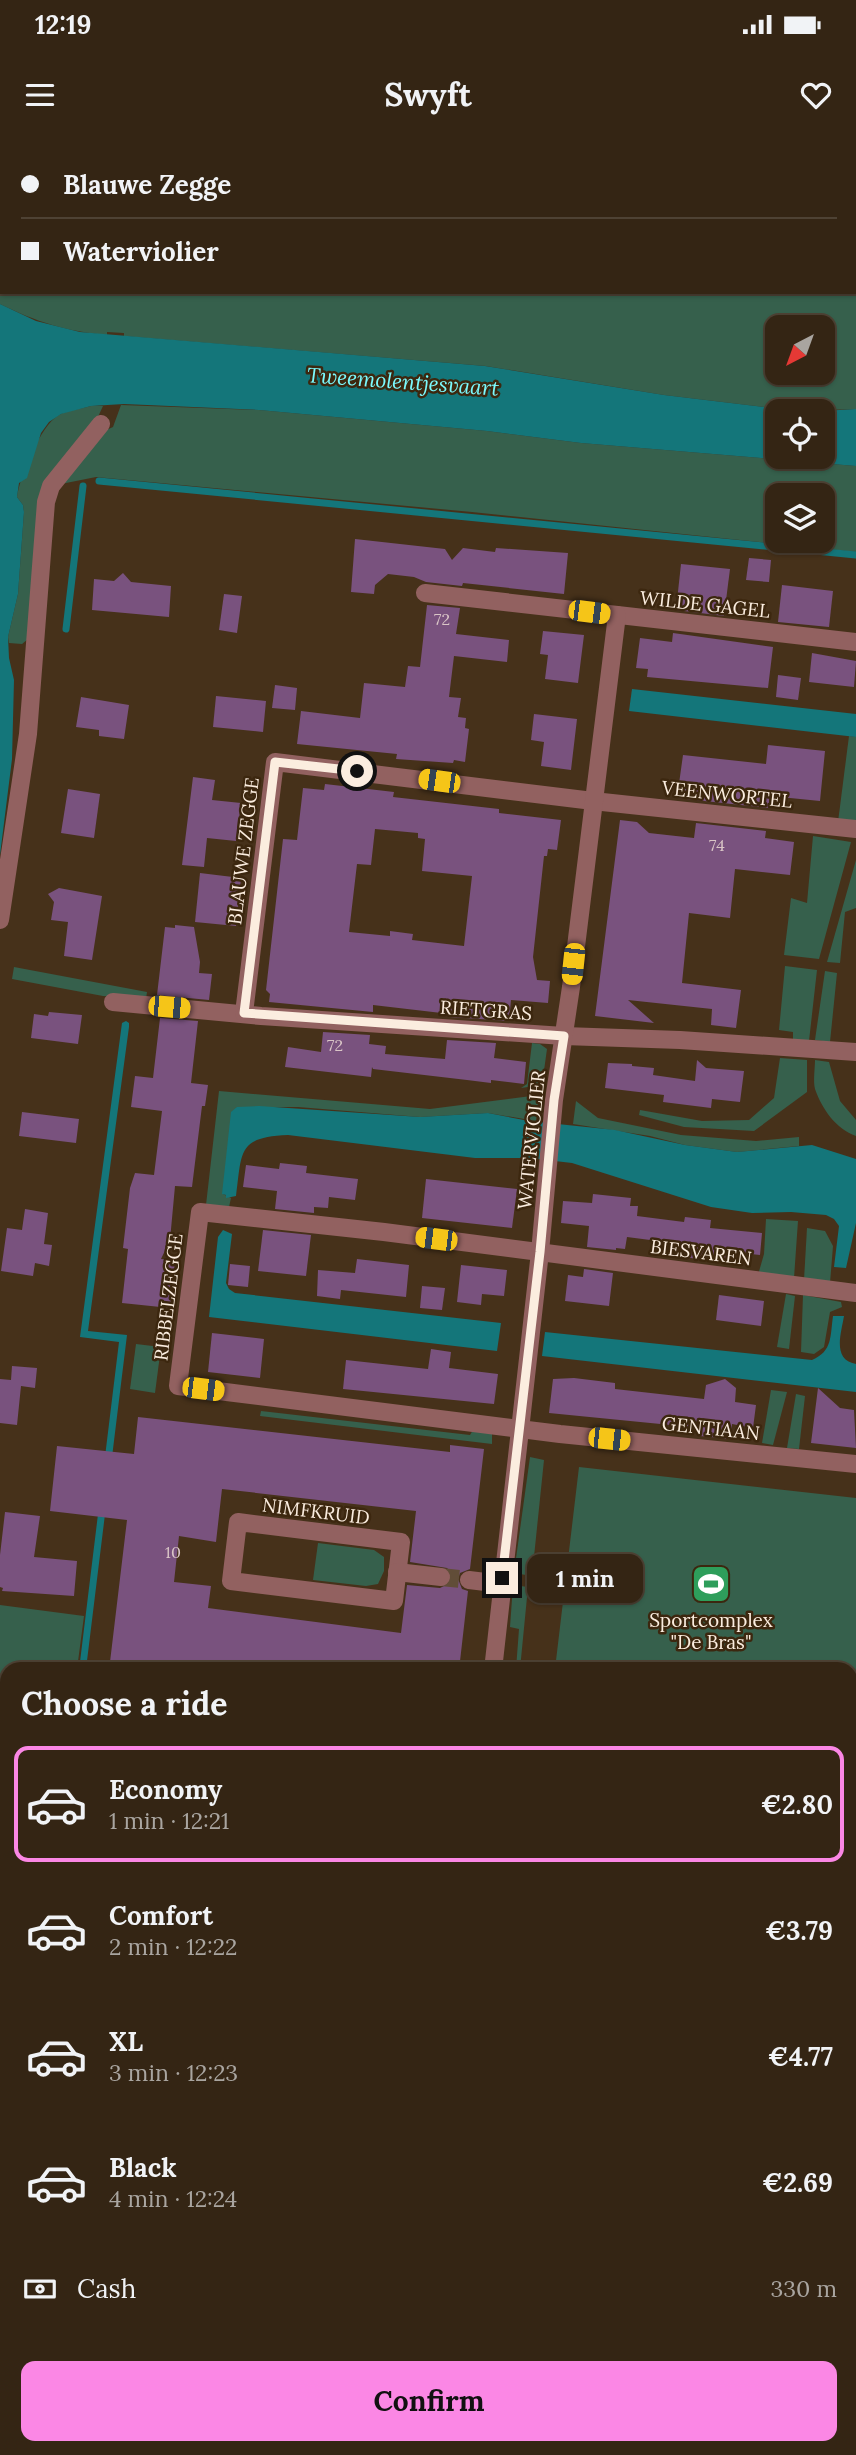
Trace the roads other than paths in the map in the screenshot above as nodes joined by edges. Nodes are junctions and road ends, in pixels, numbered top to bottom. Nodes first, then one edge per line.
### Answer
1 (101, 424) dead end
2 (425, 593) dead end
3 (617, 615) junction
4 (856, 642) edge
5 (593, 801) junction
6 (856, 829) edge
7 (0, 920) edge
8 (113, 1002) dead end
9 (244, 1013) junction
10 (564, 1036) junction
11 (856, 1052) edge
12 (540, 1252) junction
13 (856, 1293) edge
14 (520, 1428) junction
15 (856, 1464) edge
16 (397, 1572) junction
17 (442, 1577) tunnel mouth
18 (469, 1580) tunnel mouth
19 (502, 1584) junction
20 (494, 1662) edge

1 - 7 street
2 - 3 street, WILDE GAGEL
3 - 4 street, WILDE GAGEL
3 - 5 street, WATERVIOLIER
5 - 6 street, VEENWORTEL
5 - 9 street, BLAUWE ZEGGE
5 - 10 street, WATERVIOLIER
8 - 9 street, RIETGRAS
9 - 10 street, RIETGRAS
10 - 11 street, RIETGRAS
10 - 12 street, WATERVIOLIER
12 - 13 street, BIESVAREN
12 - 14 street, WATERVIOLIER
12 - 14 street, RIBBELZEGGE
14 - 15 street, GENTIAAN
14 - 19 street, WATERVIOLIER
16 - 16 street, NIMFKRUID
16 - 17 street
18 - 19 street
19 - 20 street, WATERVIOLIER

